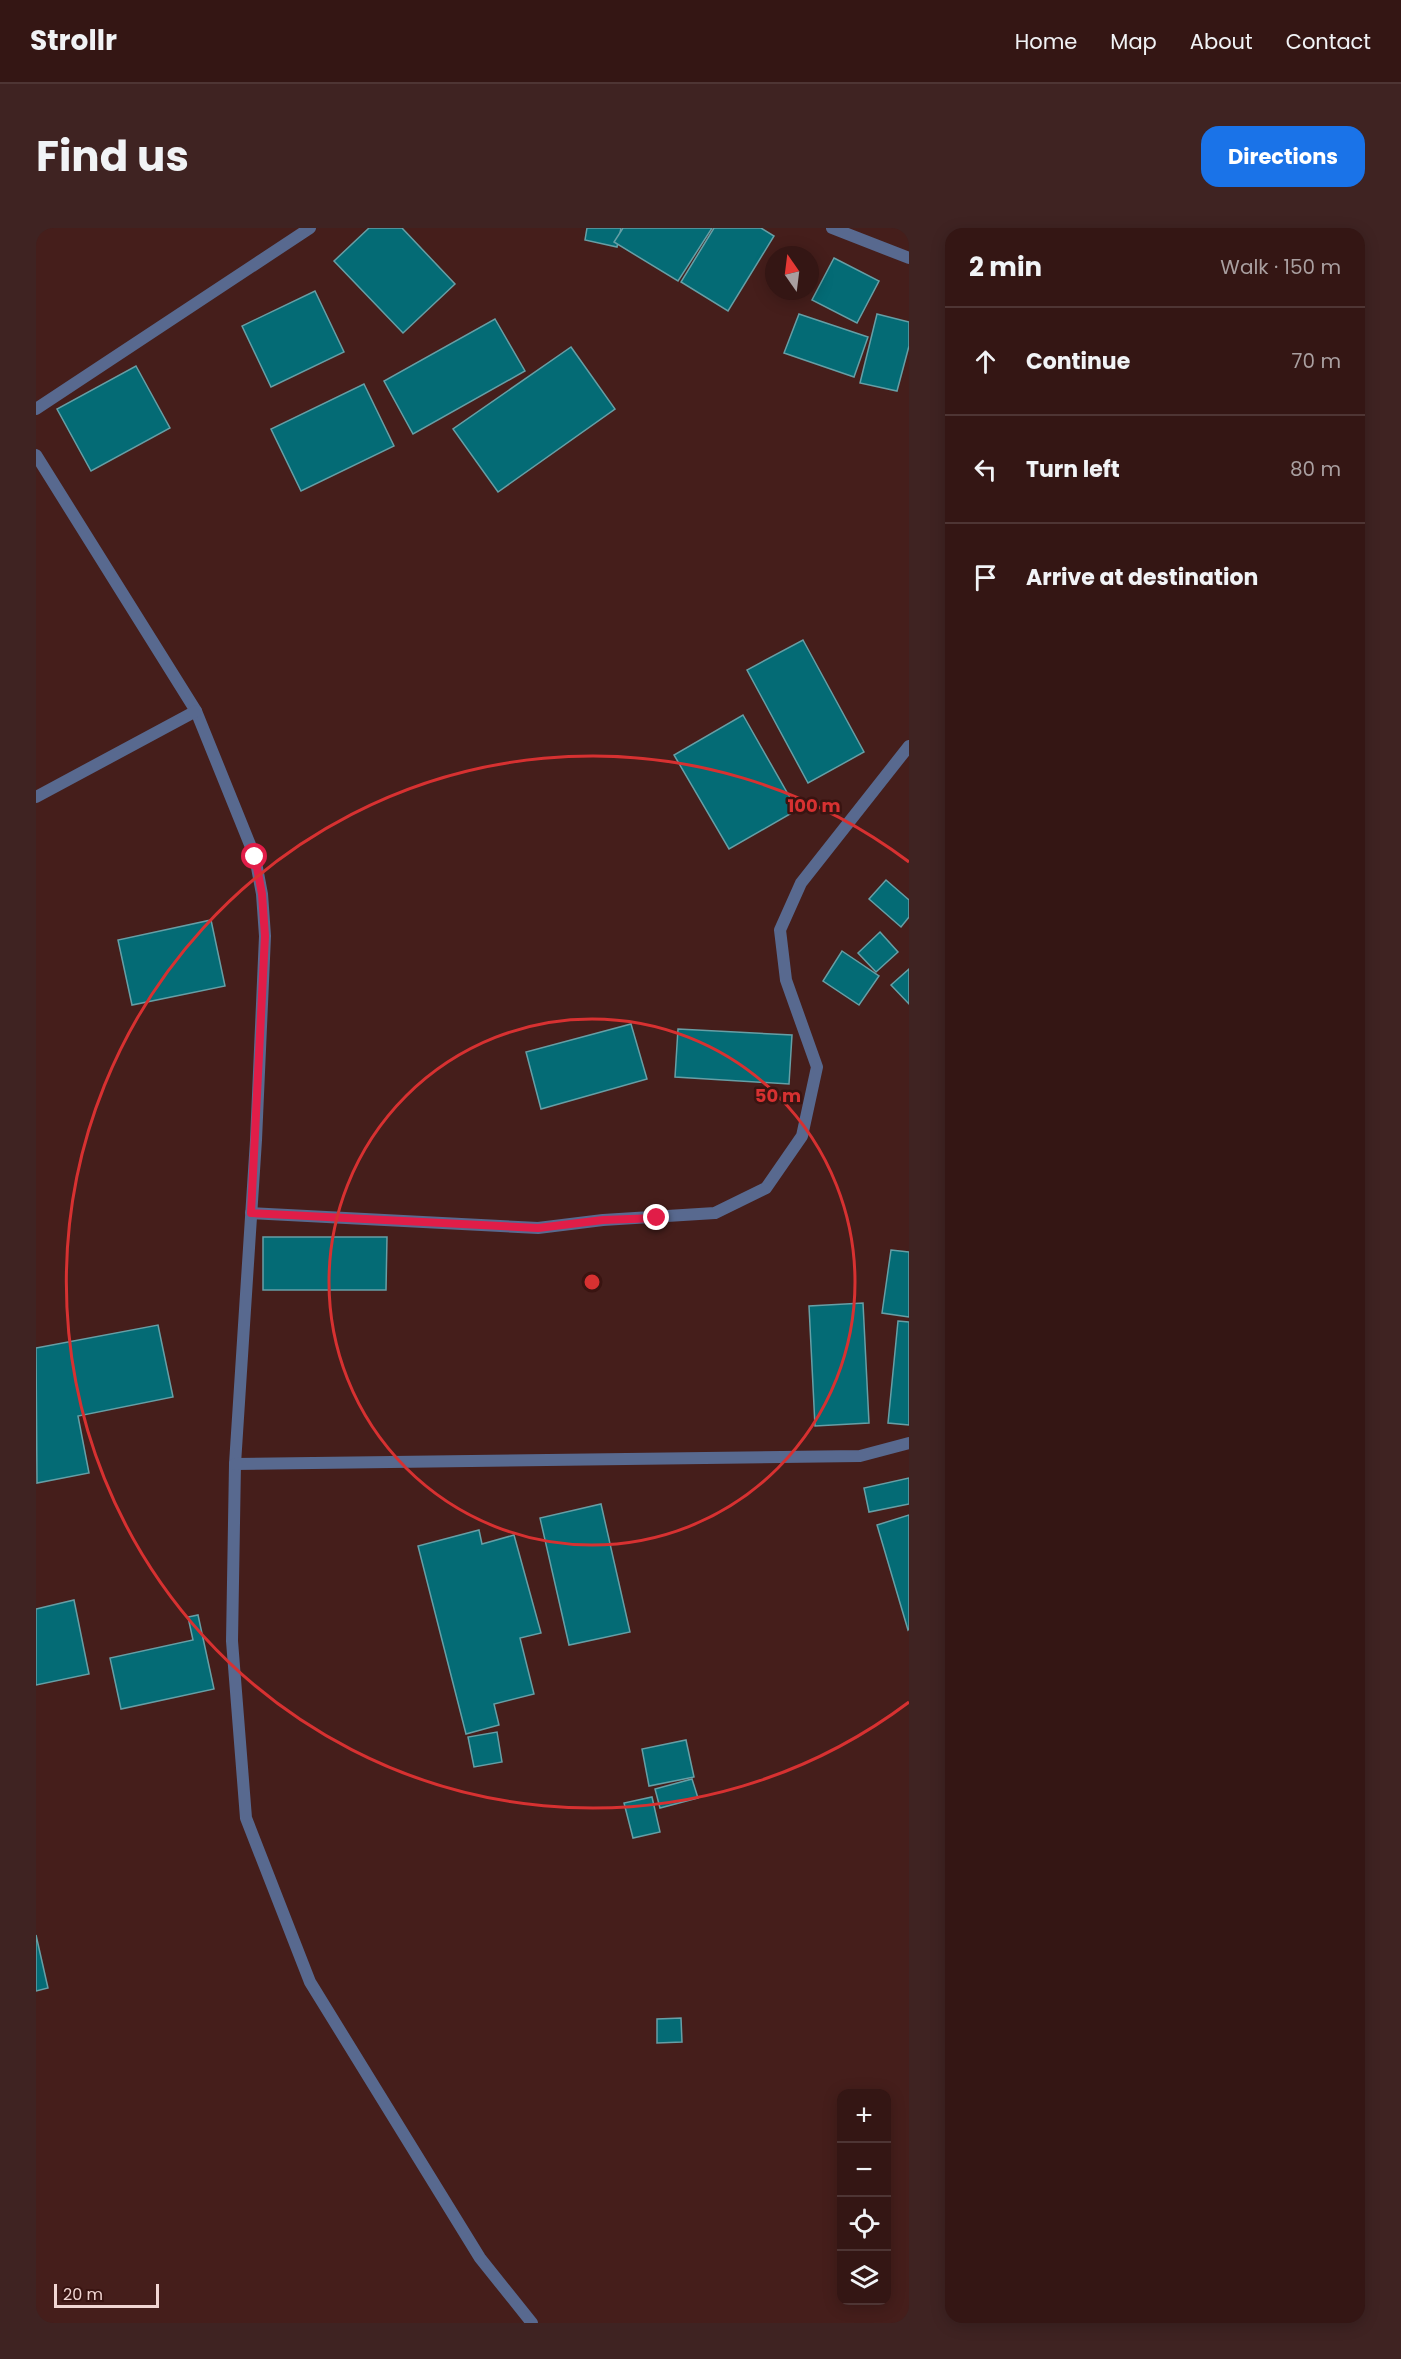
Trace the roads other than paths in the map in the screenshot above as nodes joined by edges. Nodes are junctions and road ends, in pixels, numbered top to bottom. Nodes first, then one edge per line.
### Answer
1 (310, 228) edge
2 (832, 228) edge
3 (909, 258) edge
4 (36, 409) edge
5 (36, 455) edge
6 (196, 711) junction
7 (909, 746) edge
8 (36, 797) edge
9 (251, 1213) junction
10 (909, 1443) edge
11 (235, 1464) junction
12 (532, 2323) edge

1 - 4 street
2 - 3 street
5 - 6 street
6 - 8 street
6 - 9 street
7 - 9 street
9 - 11 street
10 - 11 street
11 - 12 street

